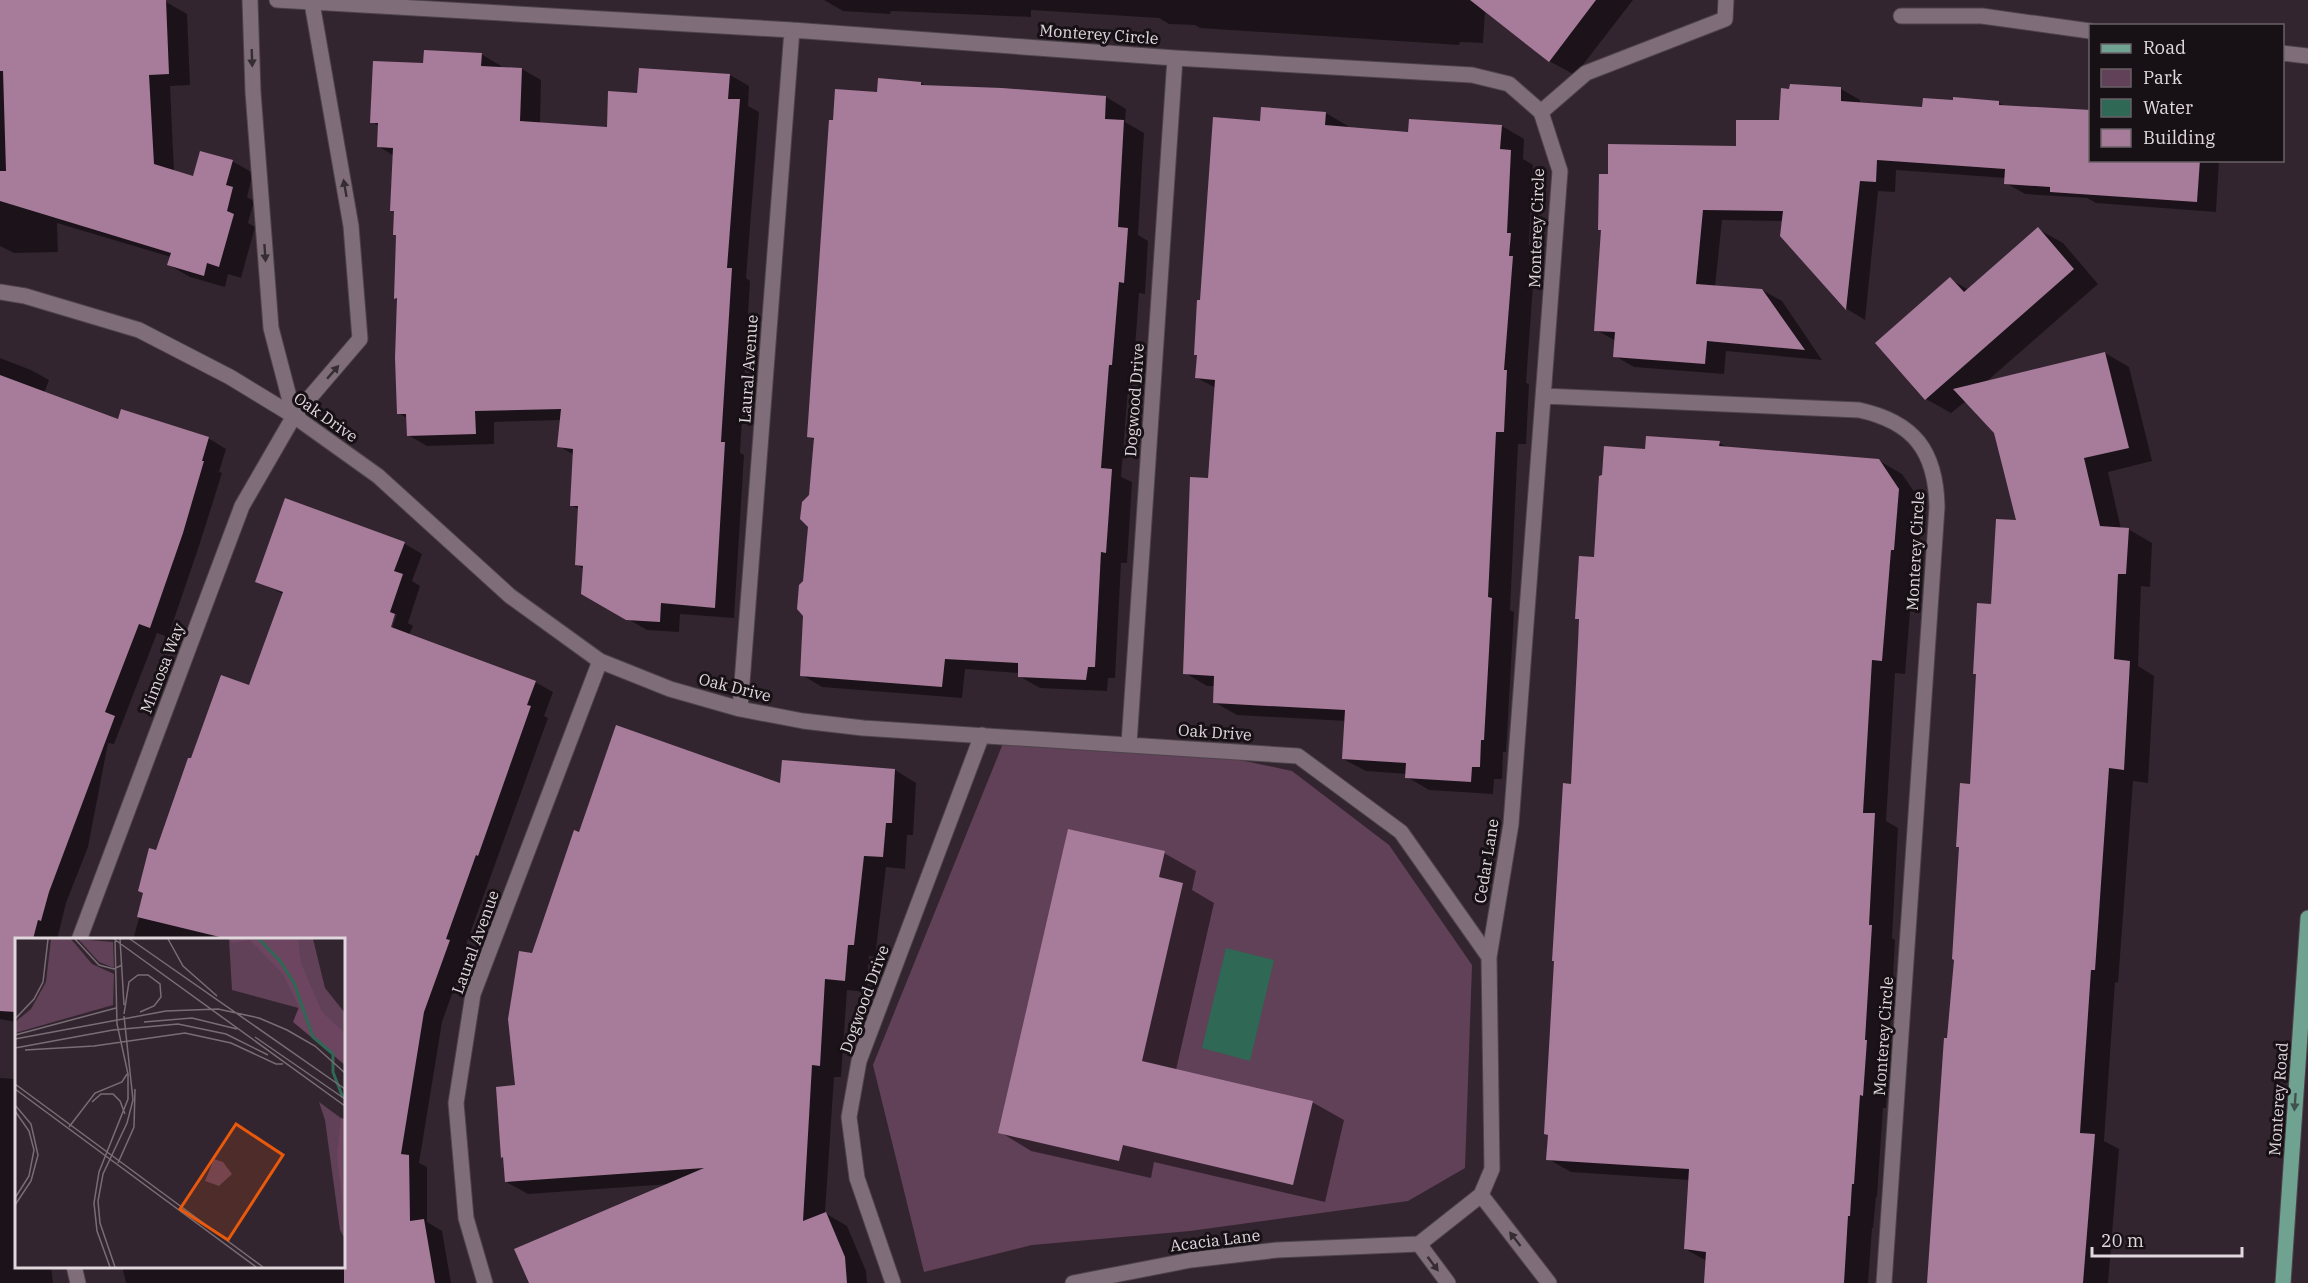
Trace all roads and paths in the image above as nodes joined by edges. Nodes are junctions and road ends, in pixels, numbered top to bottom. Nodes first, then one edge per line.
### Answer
1 (250, 0) edge
2 (277, 0) edge
3 (1726, 0) edge
4 (312, 3) junction
5 (1902, 16) dead end
6 (792, 30) junction
7 (2089, 31) edge
8 (2284, 53) edge
9 (2308, 56) edge
10 (1175, 58) junction
11 (1541, 112) junction
12 (0, 292) edge
13 (1544, 396) junction
14 (294, 416) junction
15 (600, 661) junction
16 (740, 709) junction
17 (982, 735) junction
18 (1129, 744) junction
19 (2308, 918) edge
20 (79, 938) edge
21 (1489, 957) junction
22 (1481, 1195) junction
23 (1419, 1244) junction
24 (74, 1268) edge
25 (78, 1283) edge
26 (485, 1283) edge
27 (893, 1283) edge
28 (1073, 1283) edge
29 (1448, 1283) edge
30 (1549, 1283) edge
31 (1884, 1283) edge
32 (2283, 1283) edge

1 -> 14 street
2 - 4 street, Monterey Circle
3 - 11 street
4 - 6 street, Monterey Circle
14 -> 4 street, Mimosa Way
5 - 7 street
6 - 10 street, Monterey Circle
6 - 16 street, Laural Avenue
8 - 9 street
10 - 11 street, Monterey Circle
10 - 18 street, Dogwood Drive
11 - 13 street, Monterey Circle
12 - 14 street, Oak Drive
13 - 21 street, Cedar Lane
13 - 31 street, Monterey Circle
14 - 15 street, Oak Drive
14 - 20 street, Mimosa Way
15 - 16 street, Oak Drive
15 - 26 street, Laural Avenue
16 - 17 street, Oak Drive
17 - 18 street, Oak Drive
17 - 27 street, Dogwood Drive
18 - 21 street, Oak Drive
19 -> 32 main road, Monterey Road
21 - 22 street, Cedar Lane
22 - 23 street
30 -> 22 street
23 - 28 street, Acacia Lane
23 -> 29 street
24 - 25 street

